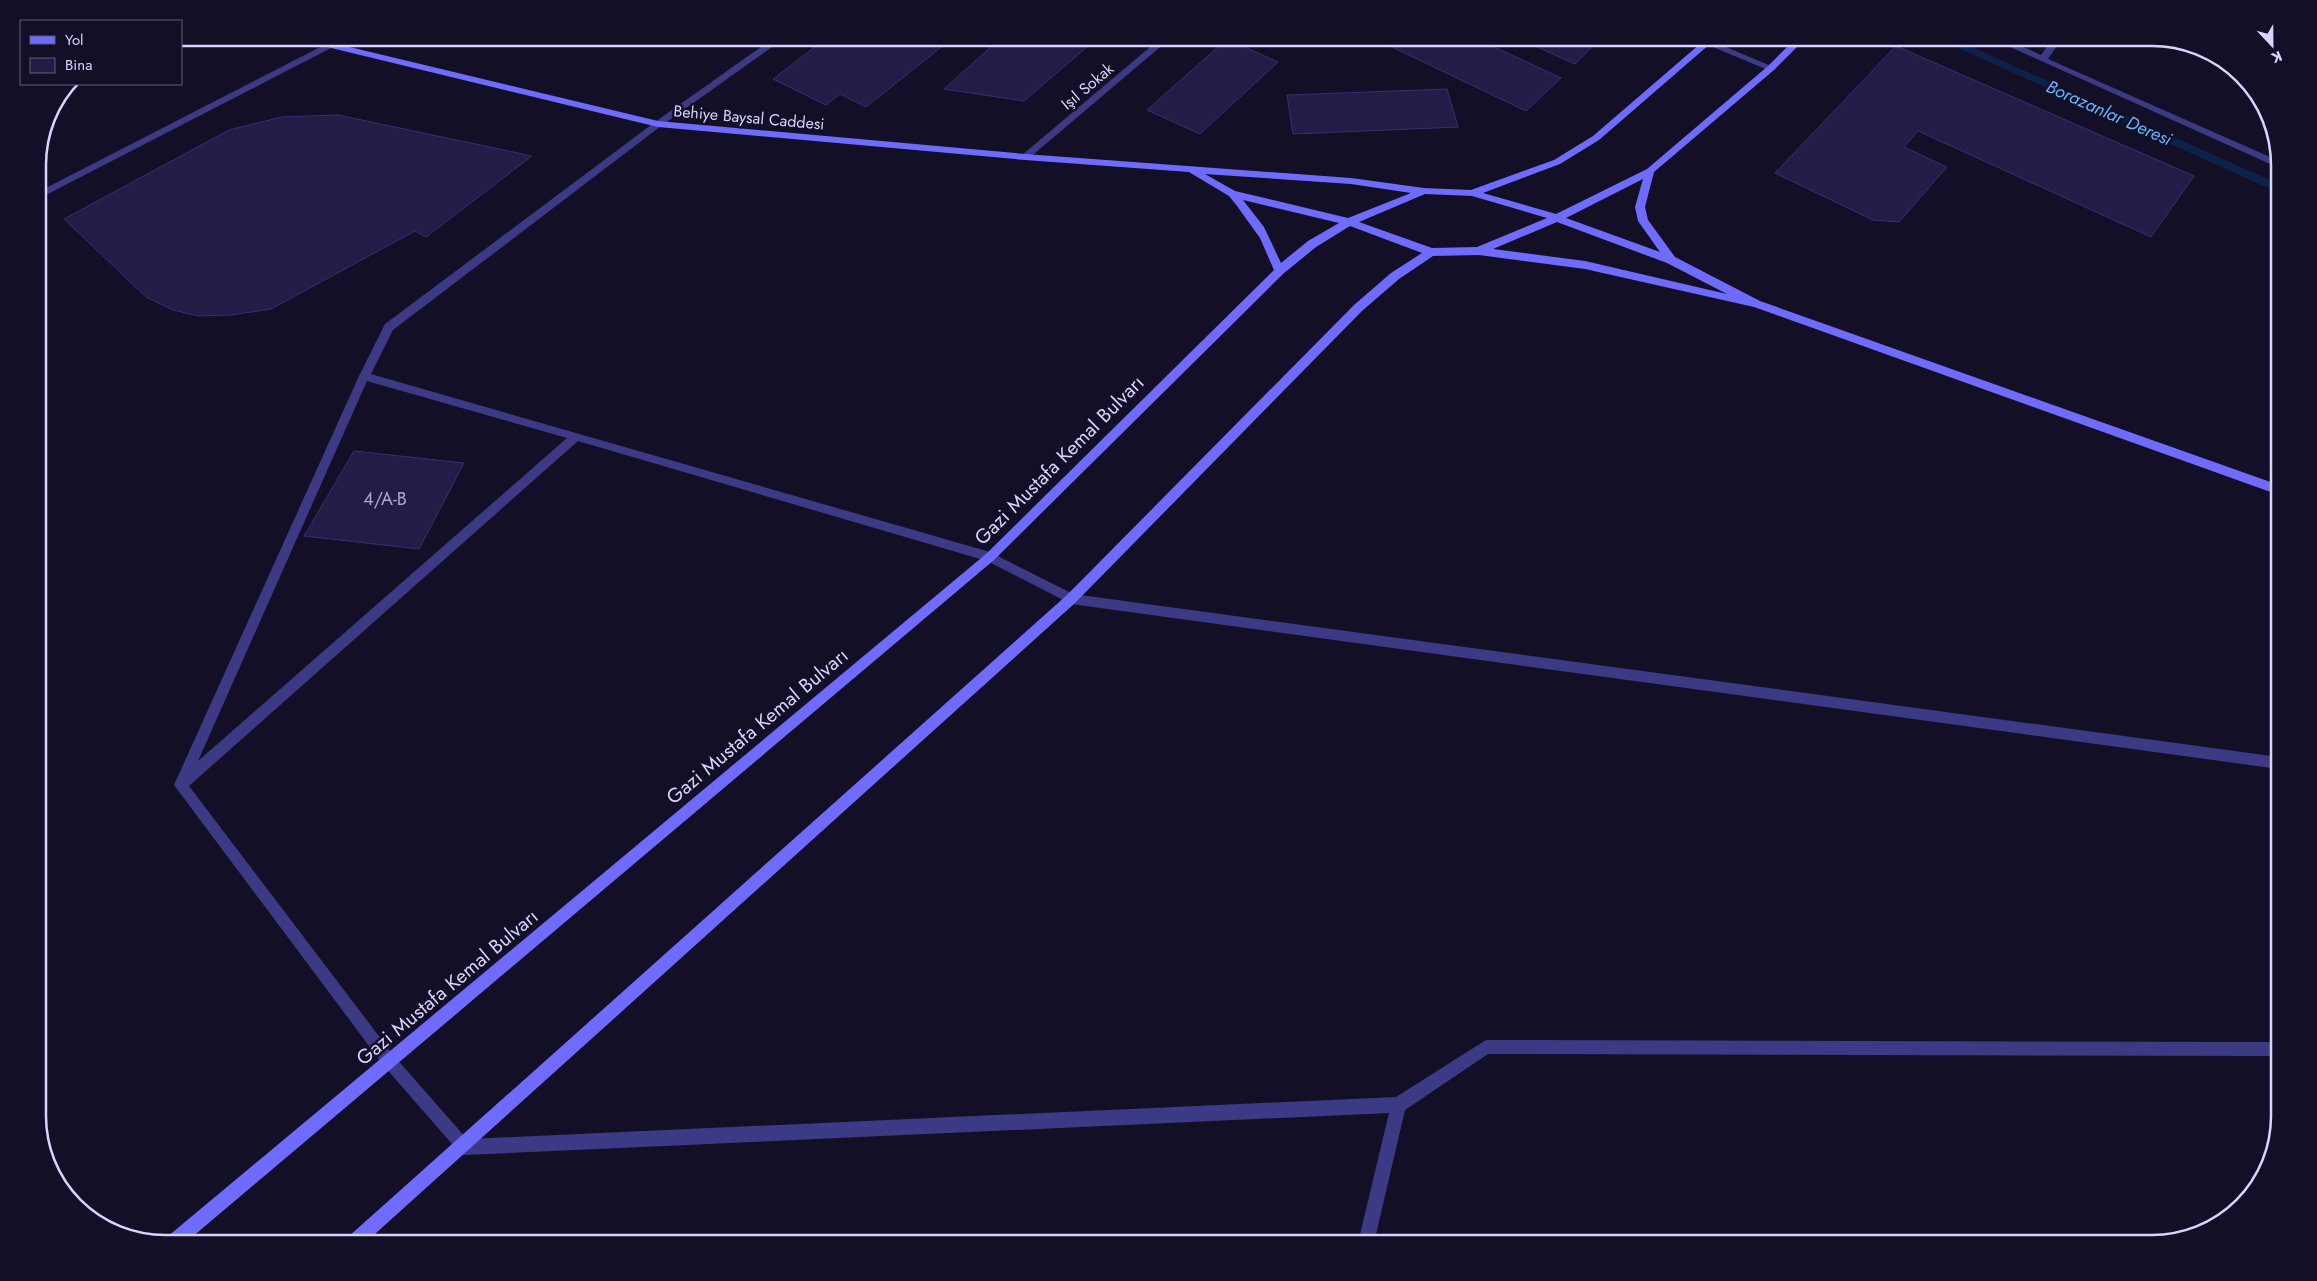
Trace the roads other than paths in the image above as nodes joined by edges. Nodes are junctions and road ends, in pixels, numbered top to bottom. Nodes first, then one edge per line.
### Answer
1 (1158, 46) edge
2 (1704, 46) edge
3 (1724, 46) edge
4 (1794, 46) edge
5 (2012, 46) edge
6 (2053, 46) edge
7 (326, 47) edge
8 (338, 47) edge
9 (769, 47) edge
10 (2043, 59) junction
11 (1771, 68) junction
12 (658, 124) junction
13 (1024, 157) junction
14 (2270, 161) edge
15 (1188, 168) junction
16 (1650, 171) junction
17 (47, 191) edge
18 (1424, 191) junction
19 (1472, 193) junction
20 (1232, 194) junction
21 (1557, 218) junction
22 (1349, 222) junction
23 (1480, 251) junction
24 (1431, 252) junction
25 (1671, 260) junction
26 (1279, 271) junction
27 (1756, 304) junction
28 (364, 376) junction
29 (576, 436) junction
30 (2270, 487) edge
31 (990, 557) junction
32 (1071, 599) junction
33 (2271, 762) edge
34 (181, 785) junction
35 (2271, 1049) edge
36 (389, 1061) junction
37 (1398, 1105) junction
38 (464, 1147) junction
39 (184, 1235) edge
40 (364, 1235) edge
41 (1368, 1235) edge

1 - 13 street, Işıl Sokak
2 - 19 main road
3 - 11 street
4 - 11 main road
5 - 10 street
6 - 10 street
7 - 17 street
8 - 12 main road, Behiye Baysal Caddesi
9 - 12 street
10 - 14 street
11 - 16 main road
12 - 13 main road, Behiye Baysal Caddesi
12 - 28 street
13 - 15 main road, Behiye Baysal Caddesi
15 - 18 main road, Behiye Baysal Caddesi
15 - 20 main road
16 - 21 main road
16 - 25 main road
18 - 19 main road, Behiye Baysal Caddesi
18 - 22 main road, Gazi Mustafa Kemal Bulvarı
19 - 21 main road
20 - 22 main road
20 - 26 main road
21 - 23 main road
21 - 25 main road
22 - 24 main road
22 - 26 main road, Gazi Mustafa Kemal Bulvarı
23 - 24 main road
23 - 27 main road
24 - 32 main road
25 - 27 main road
26 - 31 main road, Gazi Mustafa Kemal Bulvarı
27 - 30 main road
28 - 29 street
28 - 34 street
29 - 31 street
29 - 34 street
31 - 32 street
31 - 36 main road, Gazi Mustafa Kemal Bulvarı
32 - 33 street
32 - 38 main road
34 - 36 street
35 - 37 street
36 - 38 street
36 - 39 main road, Gazi Mustafa Kemal Bulvarı
37 - 38 street
37 - 41 street
38 - 40 main road

